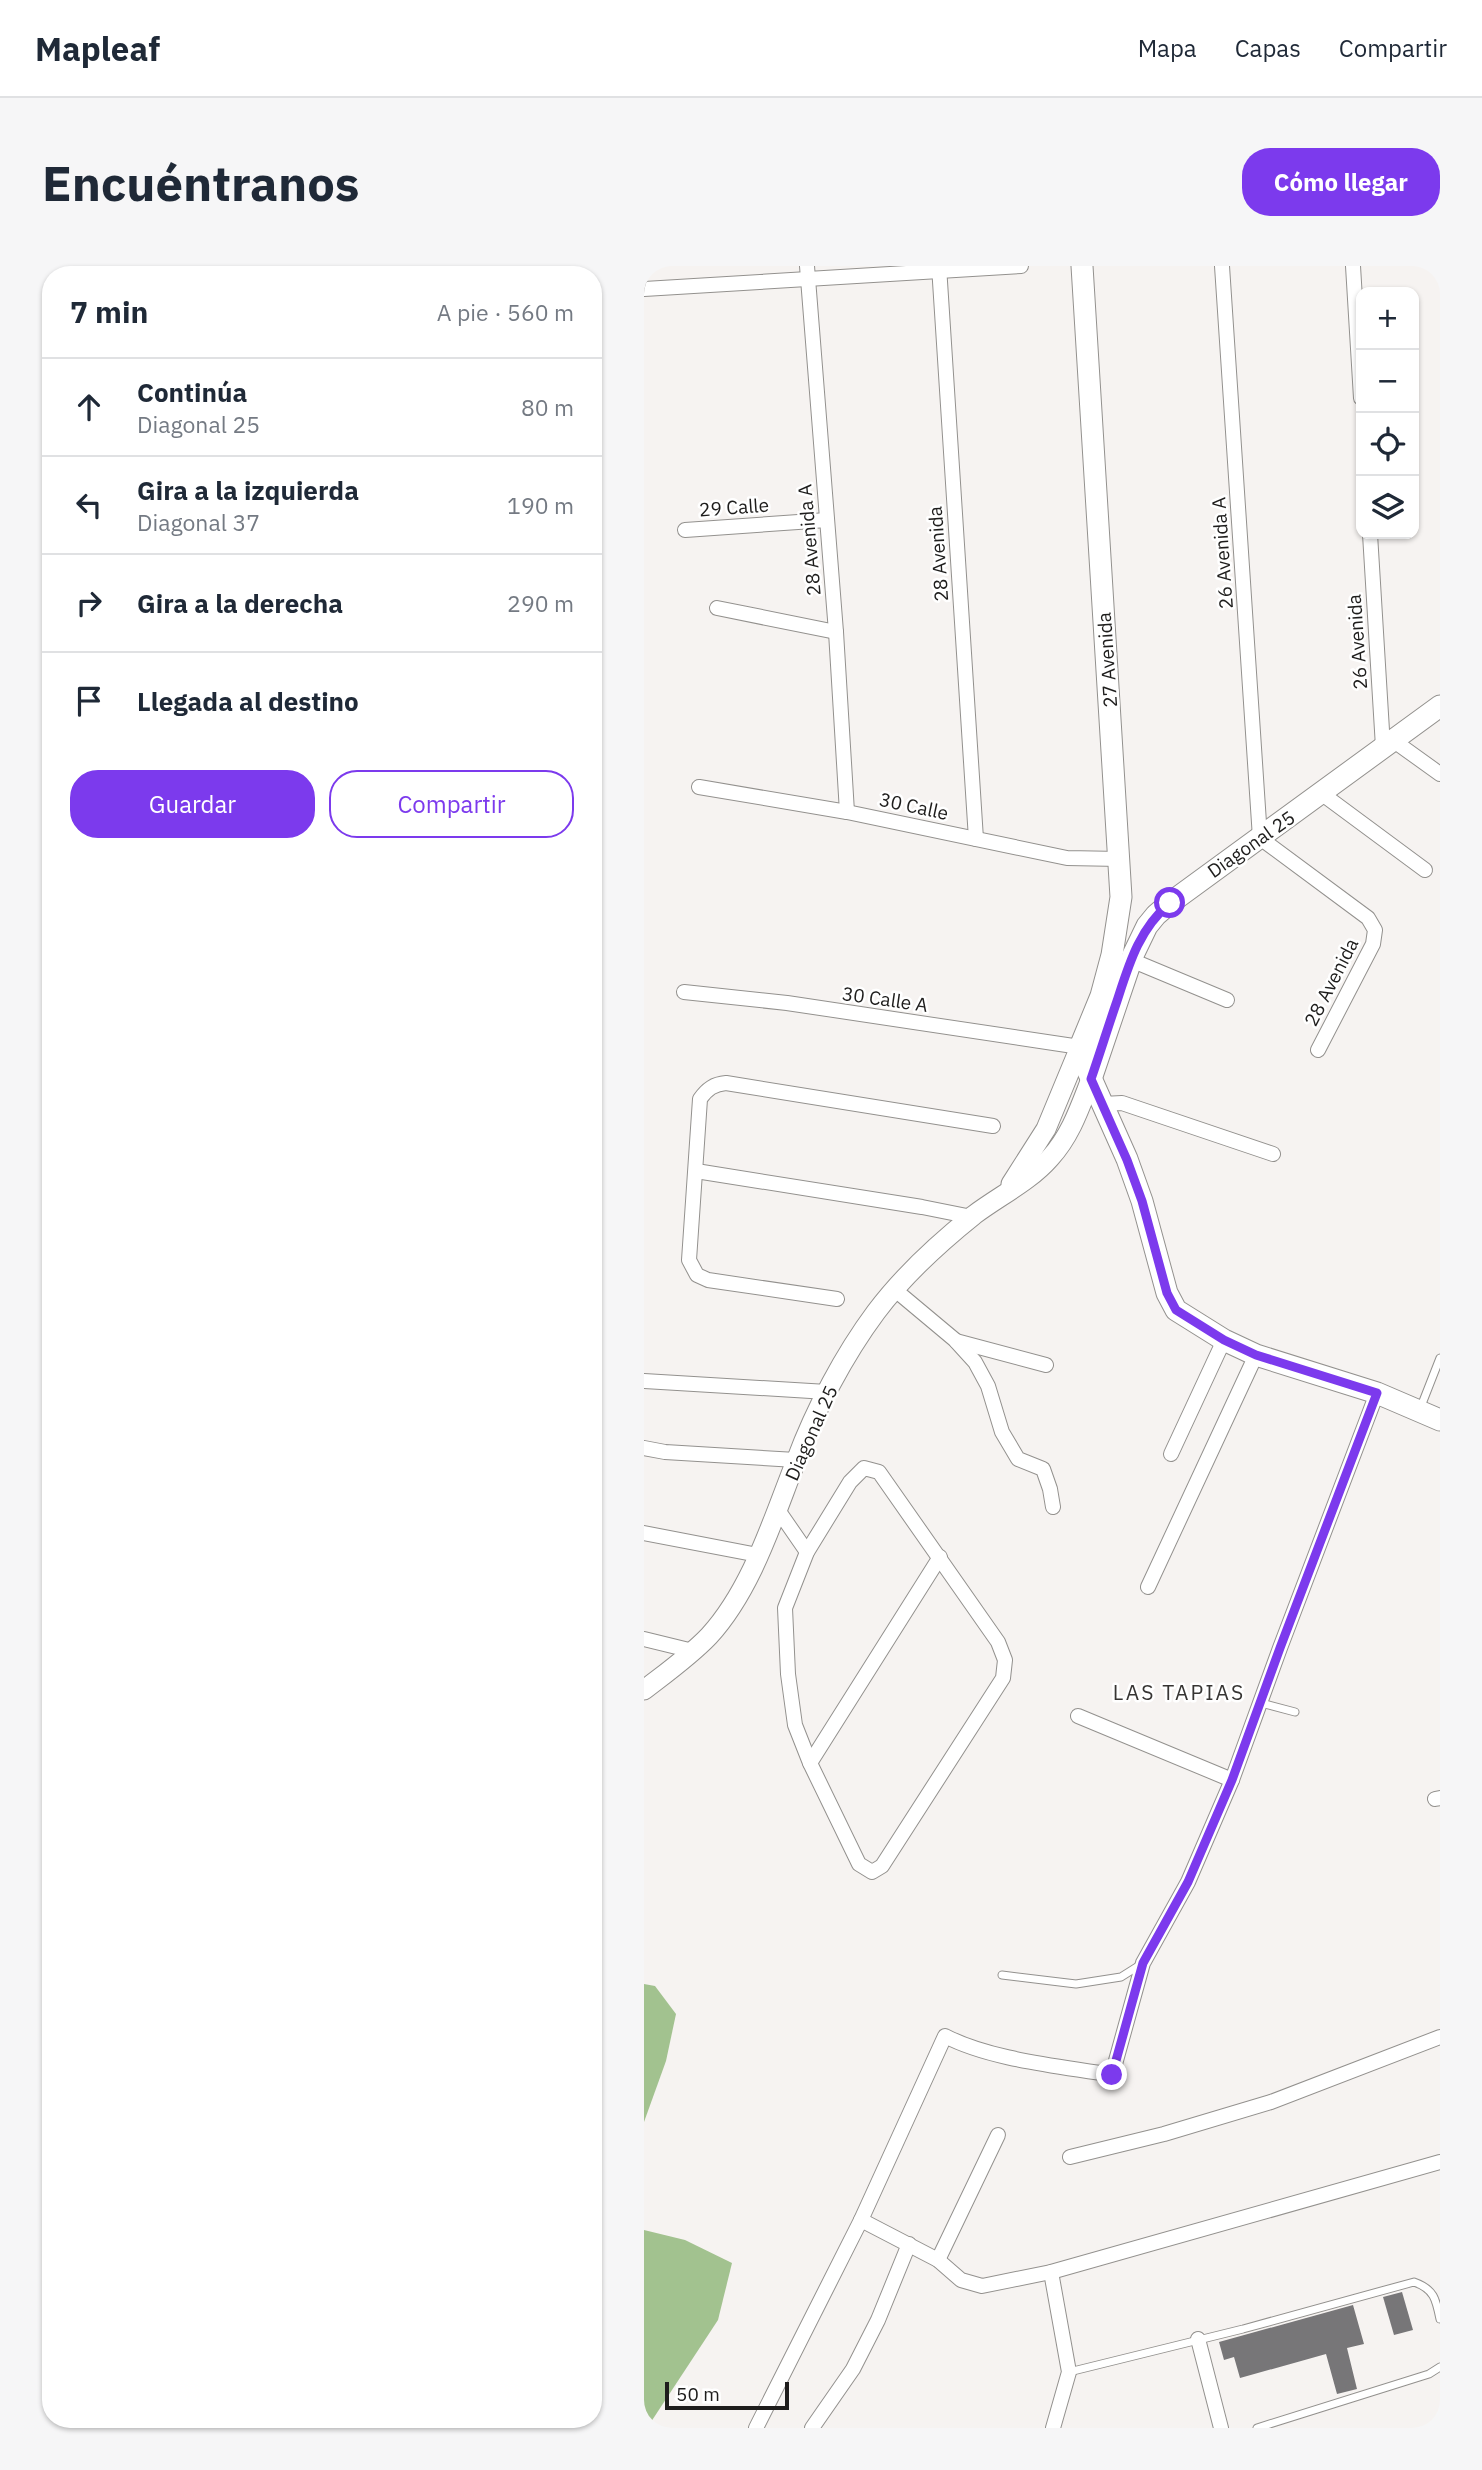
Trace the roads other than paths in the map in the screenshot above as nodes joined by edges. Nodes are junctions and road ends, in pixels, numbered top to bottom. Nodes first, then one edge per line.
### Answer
1 (1021, 266) edge
2 (1082, 266) edge
3 (1222, 266) edge
4 (1353, 266) edge
5 (939, 269) edge
6 (807, 273) edge
7 (644, 289) edge
8 (1358, 350) edge
9 (827, 520) junction
10 (685, 530) dead end
11 (1370, 539) edge
12 (717, 608) dead end
13 (836, 632) junction
14 (1440, 706) edge
15 (1389, 744) junction
16 (1440, 774) edge
17 (699, 787) dead end
18 (1321, 793) junction
19 (847, 812) junction
20 (1260, 838) junction
21 (976, 839) junction
22 (1120, 859) junction
23 (1425, 870) dead end
24 (1119, 916) junction
25 (1147, 926) junction
26 (1131, 960) junction
27 (684, 992) dead end
28 (1227, 1000) dead end
29 (1080, 1047) junction
30 (1318, 1050) dead end
31 (1091, 1079) junction
32 (1103, 1104) junction
33 (993, 1126) dead end
34 (1273, 1154) dead end
35 (696, 1171) junction
36 (1004, 1193) junction
37 (972, 1217) junction
38 (894, 1289) junction
39 (837, 1299) dead end
40 (955, 1340) junction
41 (1224, 1340) junction
42 (1256, 1355) junction
43 (1440, 1358) edge
44 (1046, 1364) dead end
45 (644, 1381) edge
46 (827, 1392) junction
47 (1377, 1393) junction
48 (1419, 1411) junction
49 (1440, 1420) edge
50 (644, 1448) edge
51 (1171, 1454) dead end
52 (796, 1460) junction
53 (1053, 1507) dead end
54 (778, 1510) junction
55 (644, 1533) edge
56 (807, 1552) junction
57 (758, 1555) junction
58 (940, 1557) junction
59 (1148, 1587) dead end
60 (644, 1639) edge
61 (693, 1651) junction
62 (644, 1690) edge
63 (1260, 1703) junction
64 (1295, 1712) dead end
65 (1078, 1716) dead end
66 (810, 1763) junction
67 (1232, 1780) junction
68 (1143, 1963) junction
69 (1003, 1975) dead end
70 (1440, 2037) edge
71 (998, 2135) dead end
72 (1070, 2157) dead end
73 (1440, 2162) edge
74 (861, 2220) junction
75 (909, 2244) junction
76 (938, 2260) junction
77 (1051, 2272) junction
78 (1440, 2319) edge
79 (1198, 2339) junction
80 (1440, 2367) edge
81 (1069, 2372) junction
82 (756, 2428) edge
83 (812, 2428) edge
84 (1053, 2428) edge
85 (1221, 2428) edge
86 (1257, 2428) edge

1 - 5 street
2 - 22 main road, 27 Avenida
3 - 20 street, 26 Avenida A
4 - 8 street
5 - 6 street
5 - 21 street, 28 Avenida
6 - 7 street
6 - 9 street, 28 Avenida A
9 - 10 street, 29 Calle
9 - 13 street, 28 Avenida A
11 - 15 street, 26 Avenida
12 - 13 street
13 - 19 street, 28 Avenida A
14 - 15 main road, Diagonal 25
15 - 16 street
15 - 18 main road, Diagonal 25
17 - 19 street, 30 Calle
18 - 20 main road, Diagonal 25
18 - 23 street
19 - 21 street, 30 Calle
20 - 25 main road, Diagonal 25
20 - 30 street, 28 Avenida
21 - 22 street, 30 Calle
22 - 24 main road, 27 Avenida
24 - 25 main road
24 - 29 main road, 27 Avenida
25 - 26 main road, Diagonal 25
26 - 28 street
26 - 31 main road, Diagonal 25
27 - 29 street, 30 Calle A
29 - 31 main road
29 - 36 street, Diagonal 25
31 - 32 main road
31 - 36 street, Diagonal 25
32 - 34 street
32 - 41 main road
33 - 35 street
35 - 37 street
35 - 39 street
36 - 37 street, Diagonal 25
37 - 38 street, Diagonal 25
38 - 40 street
38 - 46 street, Diagonal 25
40 - 44 street
40 - 53 street
41 - 42 main road
41 - 51 street
42 - 47 main road
42 - 59 street
43 - 48 lane
45 - 46 street
46 - 52 street, Diagonal 25
47 - 48 main road
47 - 63 street
48 - 49 main road
50 - 52 street
52 - 54 street, Diagonal 25
54 - 56 street
54 - 57 street, Diagonal 25
55 - 57 street
56 - 58 street
56 - 66 street
57 - 61 street, Diagonal 25
58 - 66 street
58 - 66 street
60 - 61 street
61 - 62 street, Diagonal 25
63 - 64 lane
63 - 67 street
65 - 67 street
67 - 68 street
68 - 69 lane
68 - 74 street
70 - 72 street
71 - 76 street
73 - 77 street
74 - 75 street
74 - 82 street
75 - 76 street
75 - 83 street
76 - 77 street
77 - 81 street
78 - 79 lane
79 - 81 lane
79 - 85 street
80 - 86 lane
81 - 84 street

